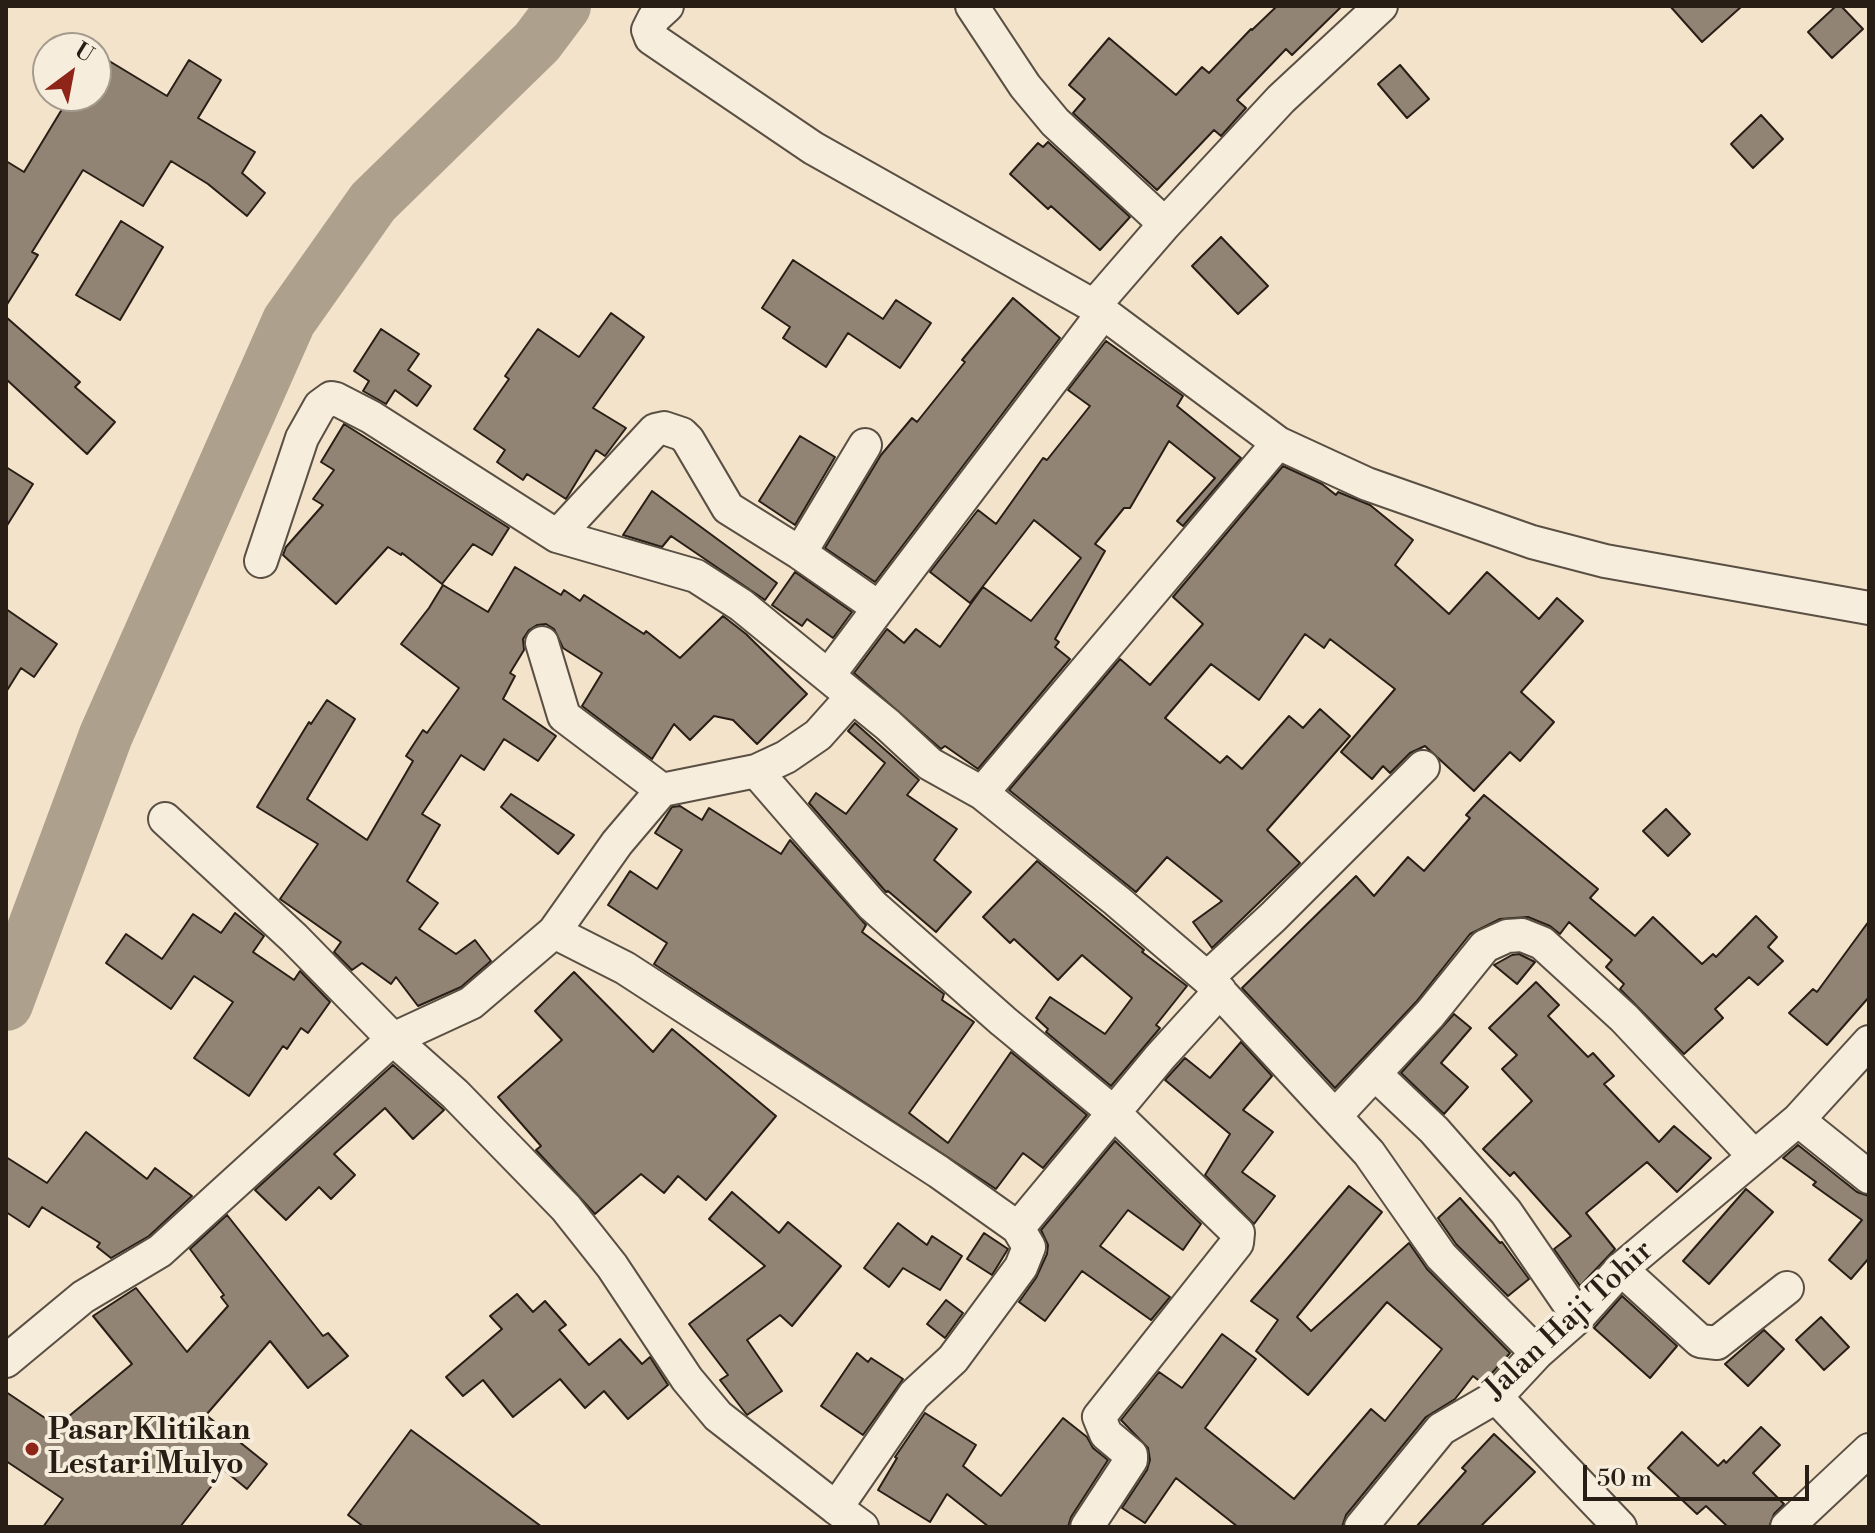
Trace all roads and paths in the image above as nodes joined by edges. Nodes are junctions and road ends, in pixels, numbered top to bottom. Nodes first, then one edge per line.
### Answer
1 (667, 6) edge
2 (972, 6) edge
3 (1381, 6) edge
4 (1165, 224) junction
5 (1099, 309) junction
6 (1278, 443) junction
7 (865, 445) dead end
8 (557, 536) junction
9 (800, 553) junction
10 (261, 561) dead end
11 (879, 608) junction
12 (1869, 608) edge
13 (542, 643) dead end
14 (840, 687) junction
15 (1423, 767) dead end
16 (756, 771) junction
17 (662, 790) junction
18 (982, 793) junction
19 (165, 819) dead end
20 (554, 932) junction
21 (1214, 985) junction
22 (393, 1039) junction
23 (1869, 1042) edge
24 (1375, 1074) junction
25 (1113, 1112) junction
26 (1336, 1115) junction
27 (1798, 1120) junction
28 (1754, 1156) junction
29 (1869, 1177) edge
30 (1018, 1228) junction
31 (1621, 1269) junction
32 (1787, 1288) dead end
33 (1578, 1317) junction
34 (1537, 1353) junction
35 (6, 1361) edge
36 (1496, 1397) junction
37 (1869, 1450) edge
38 (836, 1508) junction
39 (862, 1527) edge
40 (1087, 1527) edge
41 (1361, 1527) edge
42 (1620, 1527) edge
43 (1787, 1527) edge

1 - 5 street
2 - 4 street
3 - 4 street
4 - 5 street
5 - 6 street
5 - 11 street
6 - 12 street
6 - 18 street
7 - 9 street
8 - 9 street
8 - 10 street
8 - 14 street
9 - 11 street
11 - 14 street
13 - 17 street
14 - 16 street
14 - 18 street
15 - 21 street
16 - 17 street
16 - 25 street
17 - 20 street
18 - 21 street
19 - 22 street
20 - 22 street
20 - 30 street
21 - 25 street
21 - 26 street
22 - 35 street
22 - 38 street
23 - 27 street, Jalan Haji Tohir
24 - 26 street
24 - 28 street
24 - 33 street
25 - 30 street
25 - 40 street
26 - 34 street
27 - 28 street, Jalan Haji Tohir
27 - 29 street
28 - 31 street, Jalan Haji Tohir
30 - 38 street
31 - 32 street
31 - 33 street, Jalan Haji Tohir
33 - 34 street, Jalan Haji Tohir
34 - 36 street, Jalan Haji Tohir
36 - 41 street, Jalan Haji Tohir
36 - 42 street
37 - 43 street
38 - 39 street

